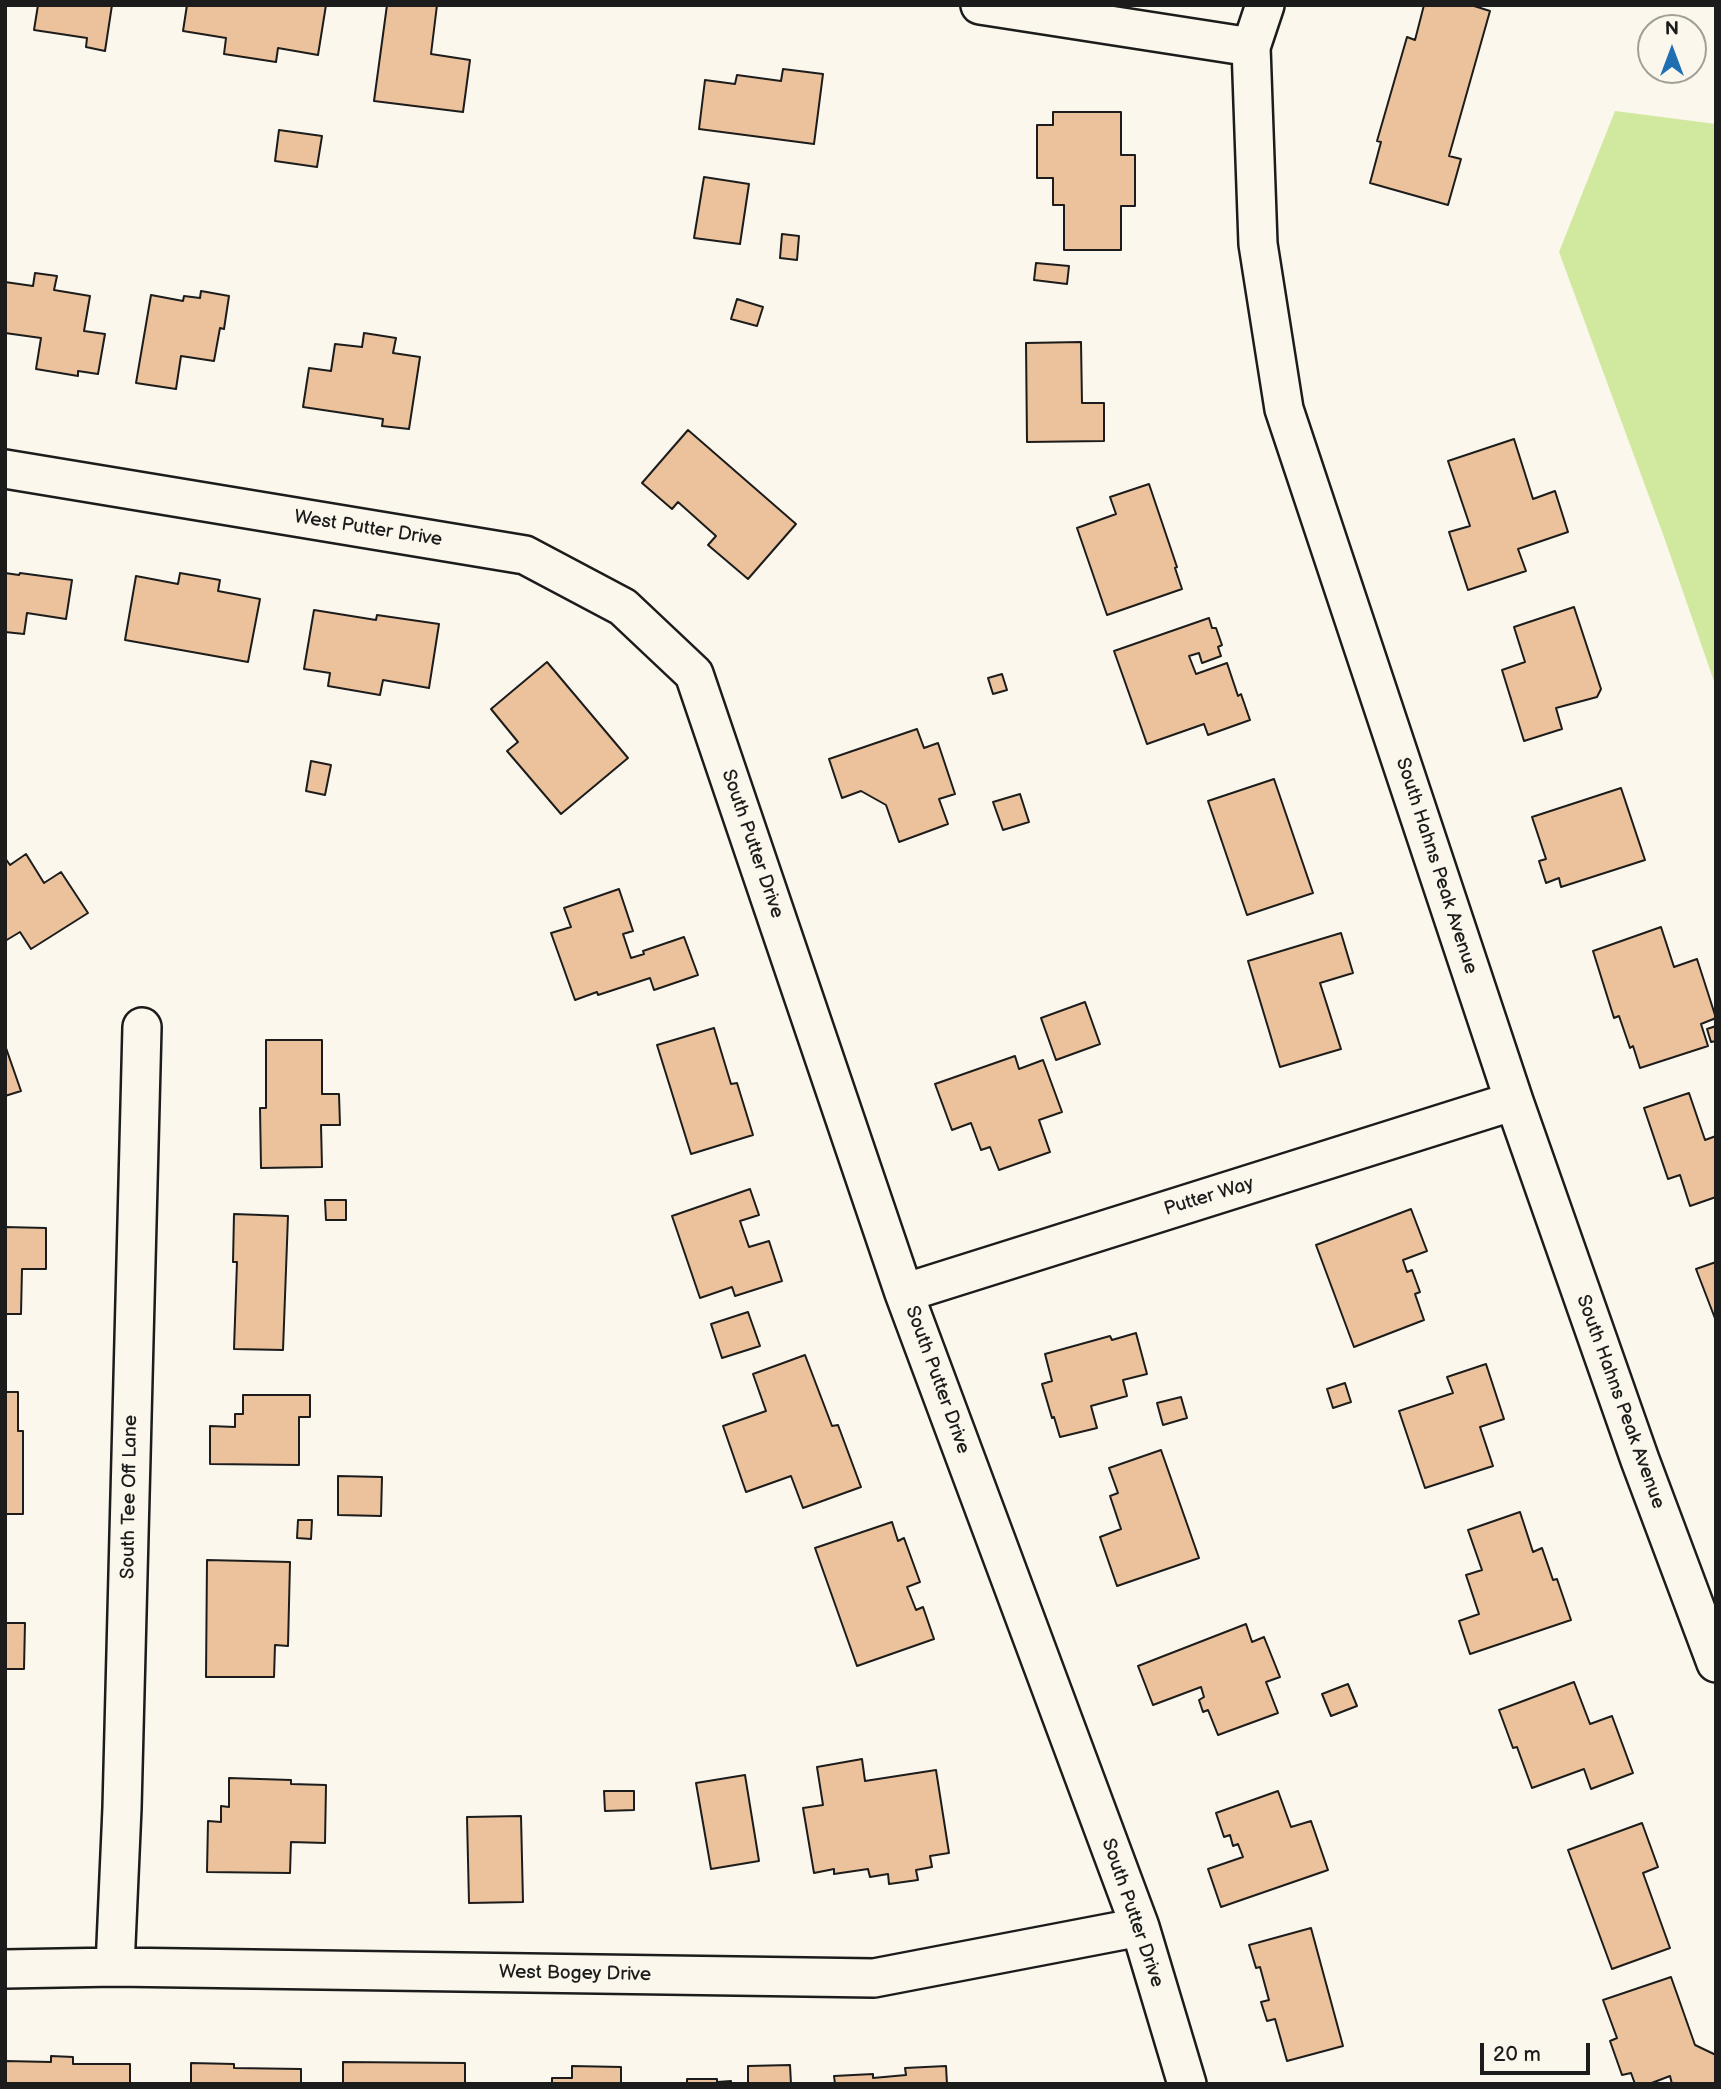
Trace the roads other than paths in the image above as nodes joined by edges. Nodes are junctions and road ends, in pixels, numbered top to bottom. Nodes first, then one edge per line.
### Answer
1 (980, 5) edge
2 (1265, 5) edge
3 (1251, 47) junction
4 (5, 469) edge
5 (694, 674) joint
6 (142, 1027) dead end
7 (1514, 1101) junction
8 (904, 1293) junction
9 (1716, 1663) edge
10 (1140, 1927) junction
11 (115, 1967) junction
12 (5, 1969) edge
13 (1186, 2084) edge

1 - 3 street
2 - 3 street
3 - 7 street, South Hahns Peak Avenue
4 - 5 street, West Putter Drive
5 - 8 street, South Putter Drive
6 - 11 street, South Tee Off Lane
7 - 8 street, Putter Way
7 - 9 street, South Hahns Peak Avenue
8 - 10 street, South Putter Drive
10 - 11 street, West Bogey Drive
10 - 13 street, South Putter Drive
11 - 12 street, West Bogey Drive

